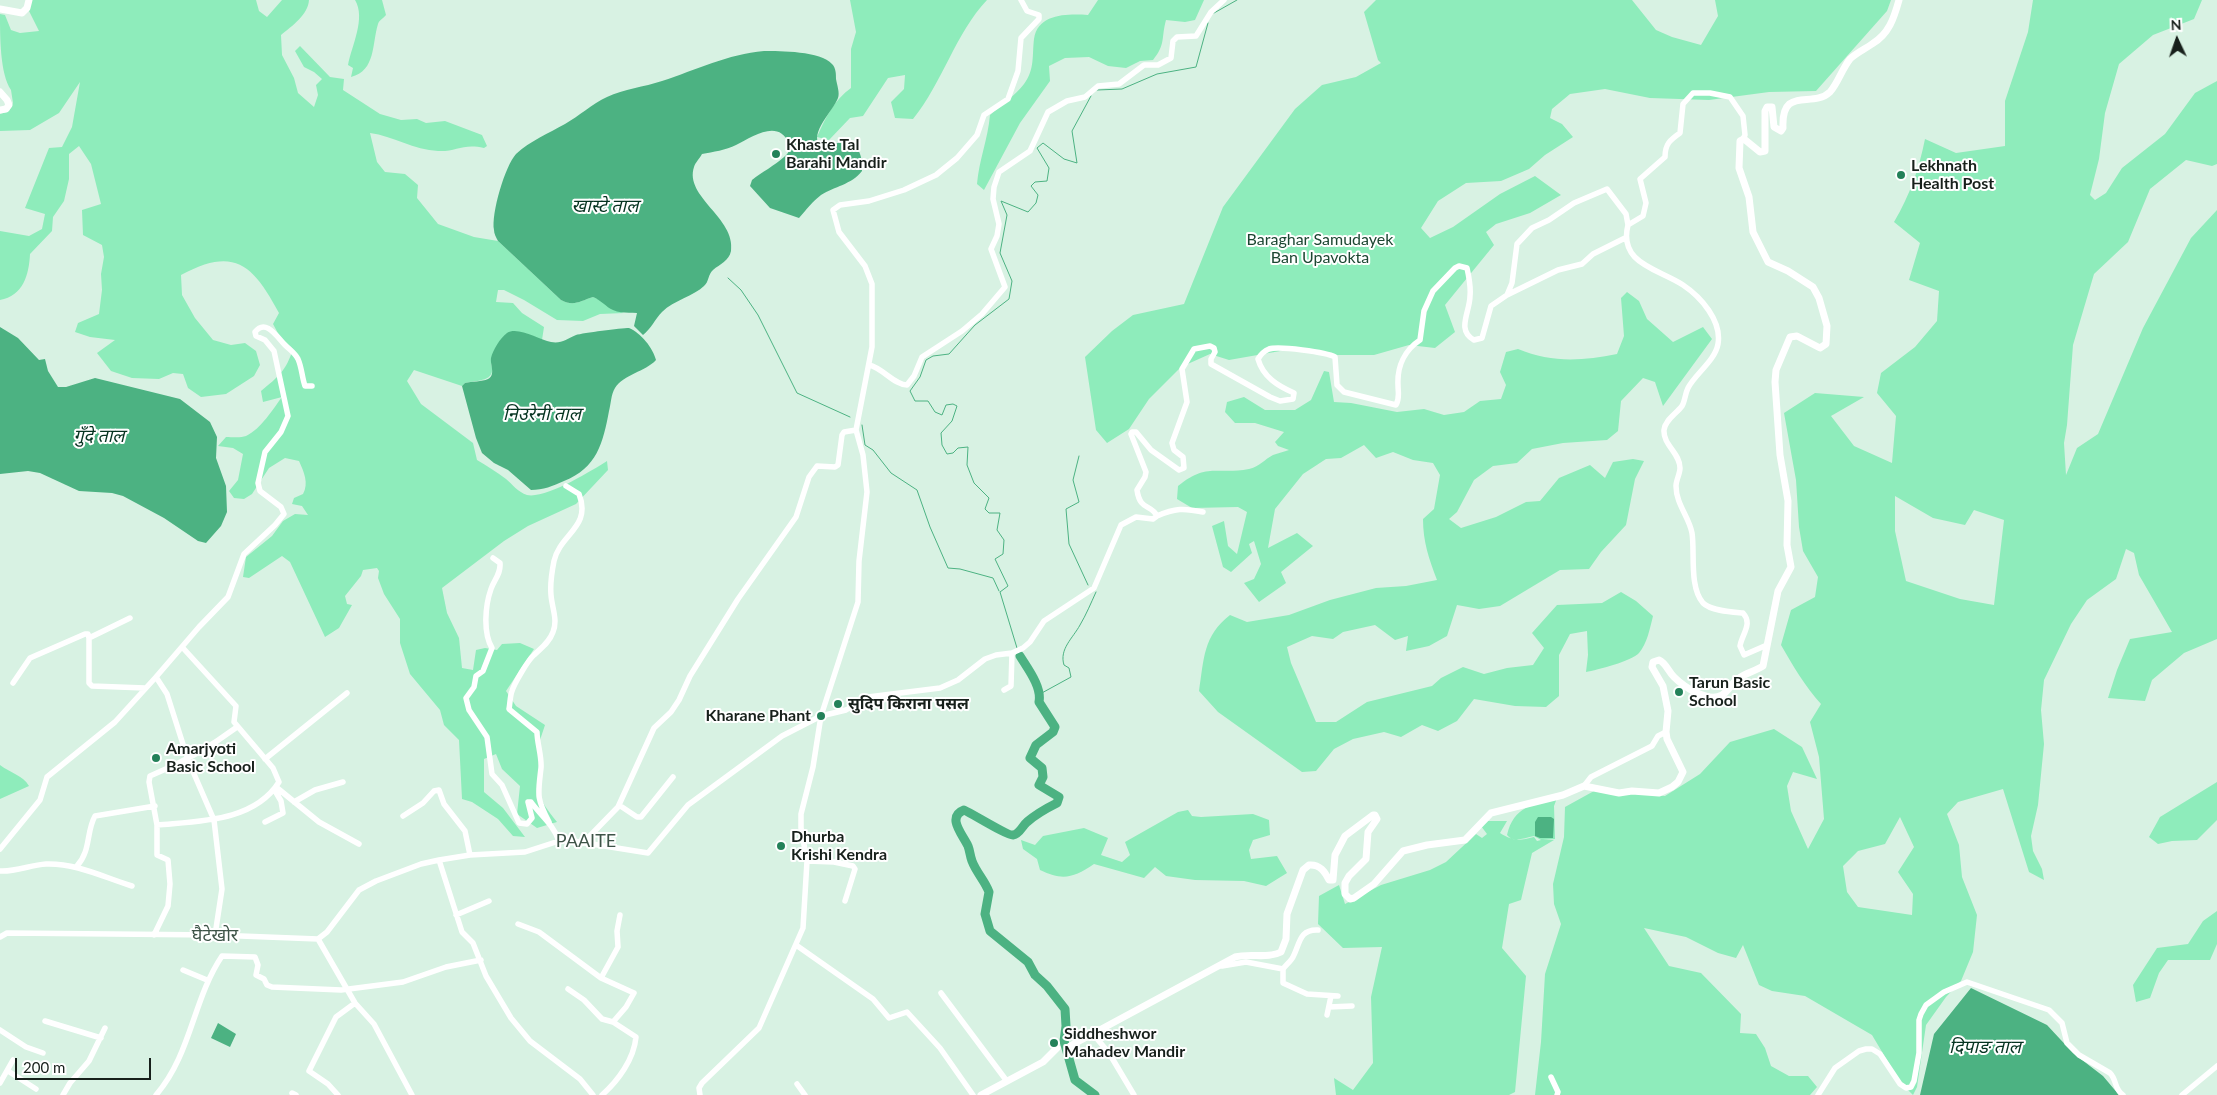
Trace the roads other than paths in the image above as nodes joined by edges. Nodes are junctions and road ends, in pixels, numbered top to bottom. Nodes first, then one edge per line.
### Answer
1 (29, 0) edge
2 (1021, 0) edge
3 (1224, 0) edge
4 (1899, 0) edge
5 (0, 9) edge
6 (0, 92) edge
7 (0, 110) edge
8 (1743, 139) junction
9 (1628, 225) junction
10 (1625, 238) junction
11 (1507, 294) junction
12 (869, 366) junction
13 (312, 386) dead end
14 (856, 430) junction
15 (566, 486) dead end
16 (1203, 512) dead end
17 (1157, 516) junction
18 (493, 558) dead end
19 (130, 618) dead end
20 (89, 638) junction
21 (1767, 645) junction
22 (183, 648) junction
23 (1012, 653) junction
24 (156, 676) junction
25 (13, 683) dead end
26 (145, 688) junction
27 (1004, 690) dead end
28 (347, 693) dead end
29 (821, 716) junction
30 (237, 727) junction
31 (1666, 732) junction
32 (265, 759) junction
33 (188, 760) junction
34 (674, 778) dead end
35 (343, 782) dead end
36 (1584, 786) junction
37 (275, 788) junction
38 (294, 802) junction
39 (620, 804) junction
40 (155, 806) junction
41 (404, 816) dead end
42 (214, 820) junction
43 (265, 822) dead end
44 (549, 822) junction
45 (157, 825) junction
46 (559, 840) junction
47 (583, 843) junction
48 (360, 844) dead end
49 (0, 849) edge
50 (470, 856) junction
51 (439, 860) junction
52 (807, 861) junction
53 (77, 866) junction
54 (0, 871) edge
55 (132, 886) dead end
56 (489, 901) dead end
57 (845, 901) dead end
58 (456, 915) junction
59 (620, 915) dead end
60 (518, 924) dead end
61 (1318, 930) dead end
62 (154, 935) junction
63 (215, 935) junction
64 (0, 937) edge
65 (318, 939) junction
66 (796, 945) junction
67 (480, 960) junction
68 (1218, 966) junction
69 (1283, 969) junction
70 (183, 970) dead end
71 (602, 978) junction
72 (207, 980) junction
73 (346, 988) junction
74 (568, 989) dead end
75 (941, 993) dead end
76 (1331, 996) junction
77 (1338, 996) dead end
78 (355, 1003) junction
79 (1352, 1006) dead end
80 (1329, 1007) junction
81 (1327, 1015) dead end
82 (45, 1021) dead end
83 (613, 1022) junction
84 (105, 1028) dead end
85 (0, 1030) edge
86 (1092, 1034) junction
87 (101, 1038) junction
88 (1070, 1046) joint
89 (1058, 1048) joint
90 (43, 1053) dead end
91 (13, 1060) dead end
92 (2217, 1066) edge
93 (8, 1071) junction
94 (1551, 1077) dead end
95 (1006, 1080) junction
96 (0, 1082) edge
97 (797, 1084) dead end
98 (36, 1089) dead end
99 (63, 1095) edge
100 (156, 1095) edge
101 (338, 1095) edge
102 (412, 1095) edge
103 (593, 1095) edge
104 (602, 1095) edge
105 (700, 1095) edge
106 (805, 1095) edge
107 (973, 1095) edge
108 (981, 1095) edge
109 (1134, 1095) edge
110 (1557, 1095) edge
111 (1818, 1095) edge
112 (2123, 1095) edge
113 (2182, 1095) edge

1 - 5 main road
2 - 12 street
3 - 12 street
4 - 8 main road
6 - 7 main road
8 - 9 street
8 - 21 main road
9 - 10 street
9 - 11 street
10 - 11 street
10 - 21 street
11 - 17 street
12 - 14 street
13 - 22 street
14 - 29 street
14 - 39 street
15 - 44 street
16 - 17 street
17 - 23 street
18 - 44 street
19 - 20 street
20 - 25 street
20 - 26 street
21 - 31 main road
22 - 24 street
22 - 30 street
23 - 27 street
23 - 29 street
24 - 26 street
24 - 33 street
26 - 49 street
28 - 32 street
29 - 47 street
29 - 52 street
30 - 32 street
30 - 33 street
31 - 36 street
31 - 36 main road
32 - 37 street
33 - 40 street
33 - 42 street
34 - 39 street
35 - 38 street
36 - 68 main road
37 - 38 street
37 - 42 street
37 - 43 street
38 - 48 street
39 - 47 street
40 - 45 street
40 - 53 street
41 - 50 street
42 - 45 street
42 - 63 street
44 - 46 street
45 - 62 street
46 - 47 street
46 - 50 street
50 - 51 street
51 - 58 street
51 - 65 street
52 - 57 street
52 - 66 street
53 - 54 street
53 - 55 street
56 - 58 street
58 - 67 street
59 - 71 street
60 - 71 street
61 - 69 street
62 - 63 street
62 - 64 street
63 - 65 street
65 - 73 street
66 - 105 street
66 - 107 street
67 - 73 street
67 - 103 street
68 - 69 street
68 - 86 main road
69 - 76 street
70 - 72 street
71 - 83 street
72 - 73 street
72 - 100 street
73 - 78 street
74 - 83 street
75 - 95 street
76 - 77 street
76 - 80 street
78 - 101 street
78 - 102 street
79 - 80 street
80 - 81 street
82 - 87 street
83 - 104 street
84 - 87 street
85 - 90 street
86 - 88 main road
86 - 109 street
87 - 99 street
88 - 89 street
89 - 95 main road
91 - 93 street
92 - 113 street
93 - 96 street
93 - 98 street
94 - 110 street
95 - 108 main road
97 - 106 street
111 - 112 street

